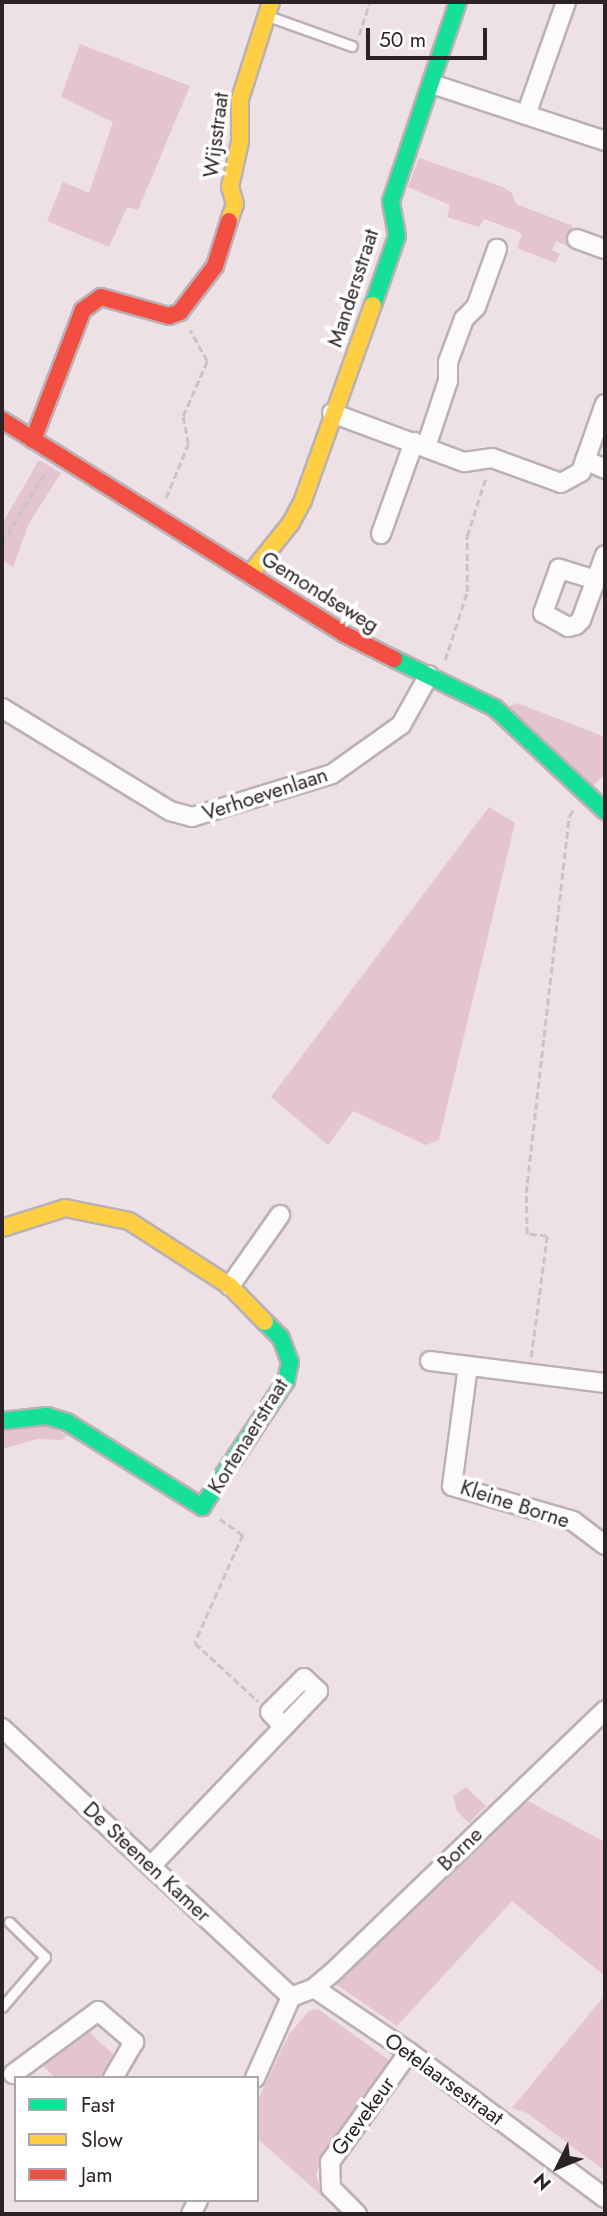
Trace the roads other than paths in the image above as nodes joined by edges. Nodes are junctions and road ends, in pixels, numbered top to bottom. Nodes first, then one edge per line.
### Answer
1 (458, 2) edge
2 (566, 2) edge
3 (269, 9) edge
4 (352, 46) road end
5 (432, 84) junction
6 (526, 115) junction
7 (605, 141) edge
8 (577, 239) dead end
9 (497, 248) dead end
10 (605, 249) edge
11 (605, 404) edge
12 (332, 413) junction
13 (2, 420) edge
14 (33, 440) junction
15 (420, 445) junction
16 (585, 460) junction
17 (605, 469) edge
18 (380, 534) dead end
19 (605, 555) edge
20 (250, 574) junction
21 (596, 580) dead end
22 (433, 677) junction
23 (2, 708) edge
24 (605, 811) edge
25 (280, 1215) dead end
26 (2, 1228) edge
27 (230, 1286) junction
28 (430, 1361) dead end
29 (468, 1366) junction
30 (605, 1383) edge
31 (2, 1421) edge
32 (605, 1545) edge
33 (605, 1710) edge
34 (283, 1726) junction
35 (2, 1728) edge
36 (151, 1866) junction
37 (9, 1922) dead end
38 (314, 1988) junction
39 (291, 1997) junction
40 (2, 2007) edge
41 (409, 2052) junction
42 (8, 2072) edge
43 (114, 2076) edge
44 (256, 2076) edge
45 (605, 2198) edge
46 (357, 2214) edge

1 - 5 street, Mandersstraat
2 - 6 street
3 - 4 lane
3 - 14 street, Wijsstraat
5 - 6 street
5 - 12 street, Mandersstraat
6 - 7 street
8 - 10 street
9 - 15 street
11 - 16 street
12 - 15 street
12 - 20 street, Mandersstraat
13 - 14 street, Gemondseweg
14 - 20 street, Gemondseweg
15 - 16 street
15 - 18 street
16 - 17 street
19 - 21 street
20 - 22 street, Gemondseweg
22 - 23 street, Verhoevenlaan
22 - 24 street, Gemondseweg
25 - 27 street
26 - 27 street, Kortenaerstraat
27 - 31 street, Kortenaerstraat
28 - 29 street
29 - 30 street
29 - 32 street, Kleine Borne
33 - 38 street, Borne
34 - 34 street
34 - 36 street
35 - 36 street, De Steenen Kamer
36 - 39 street, De Steenen Kamer
37 - 40 lane
38 - 39 street
38 - 41 street, Oetelaarsestraat
39 - 44 street
41 - 45 street, Oetelaarsestraat
41 - 46 street, Grevekeur
42 - 43 street

